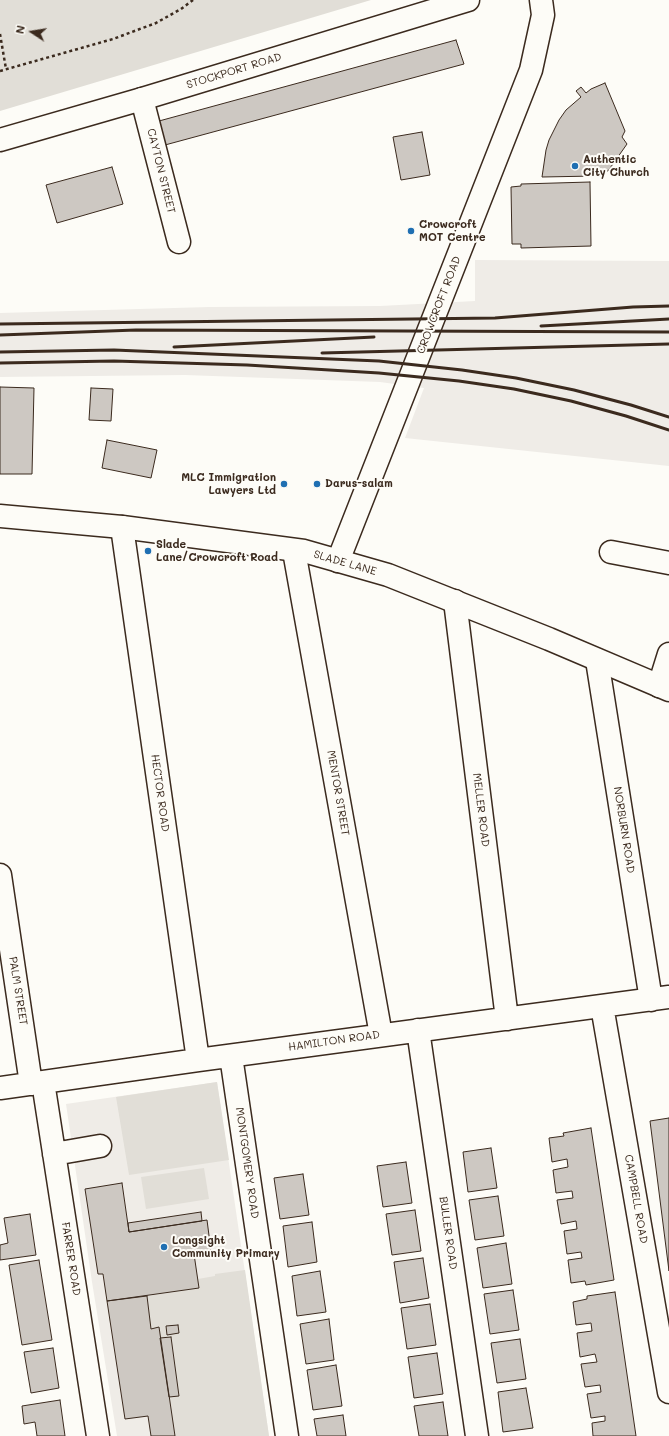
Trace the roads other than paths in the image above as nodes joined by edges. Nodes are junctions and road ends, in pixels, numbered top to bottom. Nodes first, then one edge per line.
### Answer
1 (468, 0) edge
2 (541, 0) edge
3 (142, 99) junction
4 (0, 140) edge
5 (179, 242) dead end
6 (0, 516) edge
7 (122, 527) junction
8 (294, 551) junction
9 (611, 552) dead end
10 (338, 561) junction
11 (669, 563) edge
12 (455, 601) junction
13 (669, 654) edge
14 (597, 660) junction
15 (664, 688) edge
16 (0, 875) edge
17 (660, 998) edge
18 (602, 1006) junction
19 (507, 1019) junction
20 (418, 1030) junction
21 (381, 1035) junction
22 (231, 1056) junction
23 (198, 1060) junction
24 (37, 1083) junction
25 (0, 1088) edge
26 (100, 1146) dead end
27 (54, 1154) junction
28 (669, 1392) edge
29 (98, 1436) edge
30 (287, 1436) edge
31 (477, 1436) edge

1 - 3 main road, STOCKPORT ROAD
2 - 10 main road, CROWCROFT ROAD
3 - 4 main road, STOCKPORT ROAD
3 - 5 main road, CAYTON STREET
6 - 7 main road, SLADE LANE
7 - 8 main road, SLADE LANE
7 - 23 main road, HECTOR ROAD
8 - 10 main road, SLADE LANE
8 - 21 main road, MENTOR STREET
9 - 11 main road
10 - 12 main road, SLADE LANE
12 - 14 main road, SLADE LANE
12 - 19 main road, MELLER ROAD
13 - 15 main road
14 - 15 main road, SLADE LANE
14 - 17 main road, NORBURN ROAD
16 - 24 main road, PALM STREET
17 - 18 main road, HAMILTON ROAD
18 - 19 main road, HAMILTON ROAD
18 - 28 main road, CAMPBELL ROAD
19 - 20 main road, HAMILTON ROAD
20 - 21 main road, HAMILTON ROAD
20 - 31 main road, BULLER ROAD
21 - 22 main road, HAMILTON ROAD
22 - 23 main road, HAMILTON ROAD
22 - 30 main road, MONTGOMERY ROAD
23 - 24 main road, HAMILTON ROAD
24 - 25 main road, HAMILTON ROAD
24 - 27 main road, FARRER ROAD
26 - 27 main road
27 - 29 main road, FARRER ROAD

